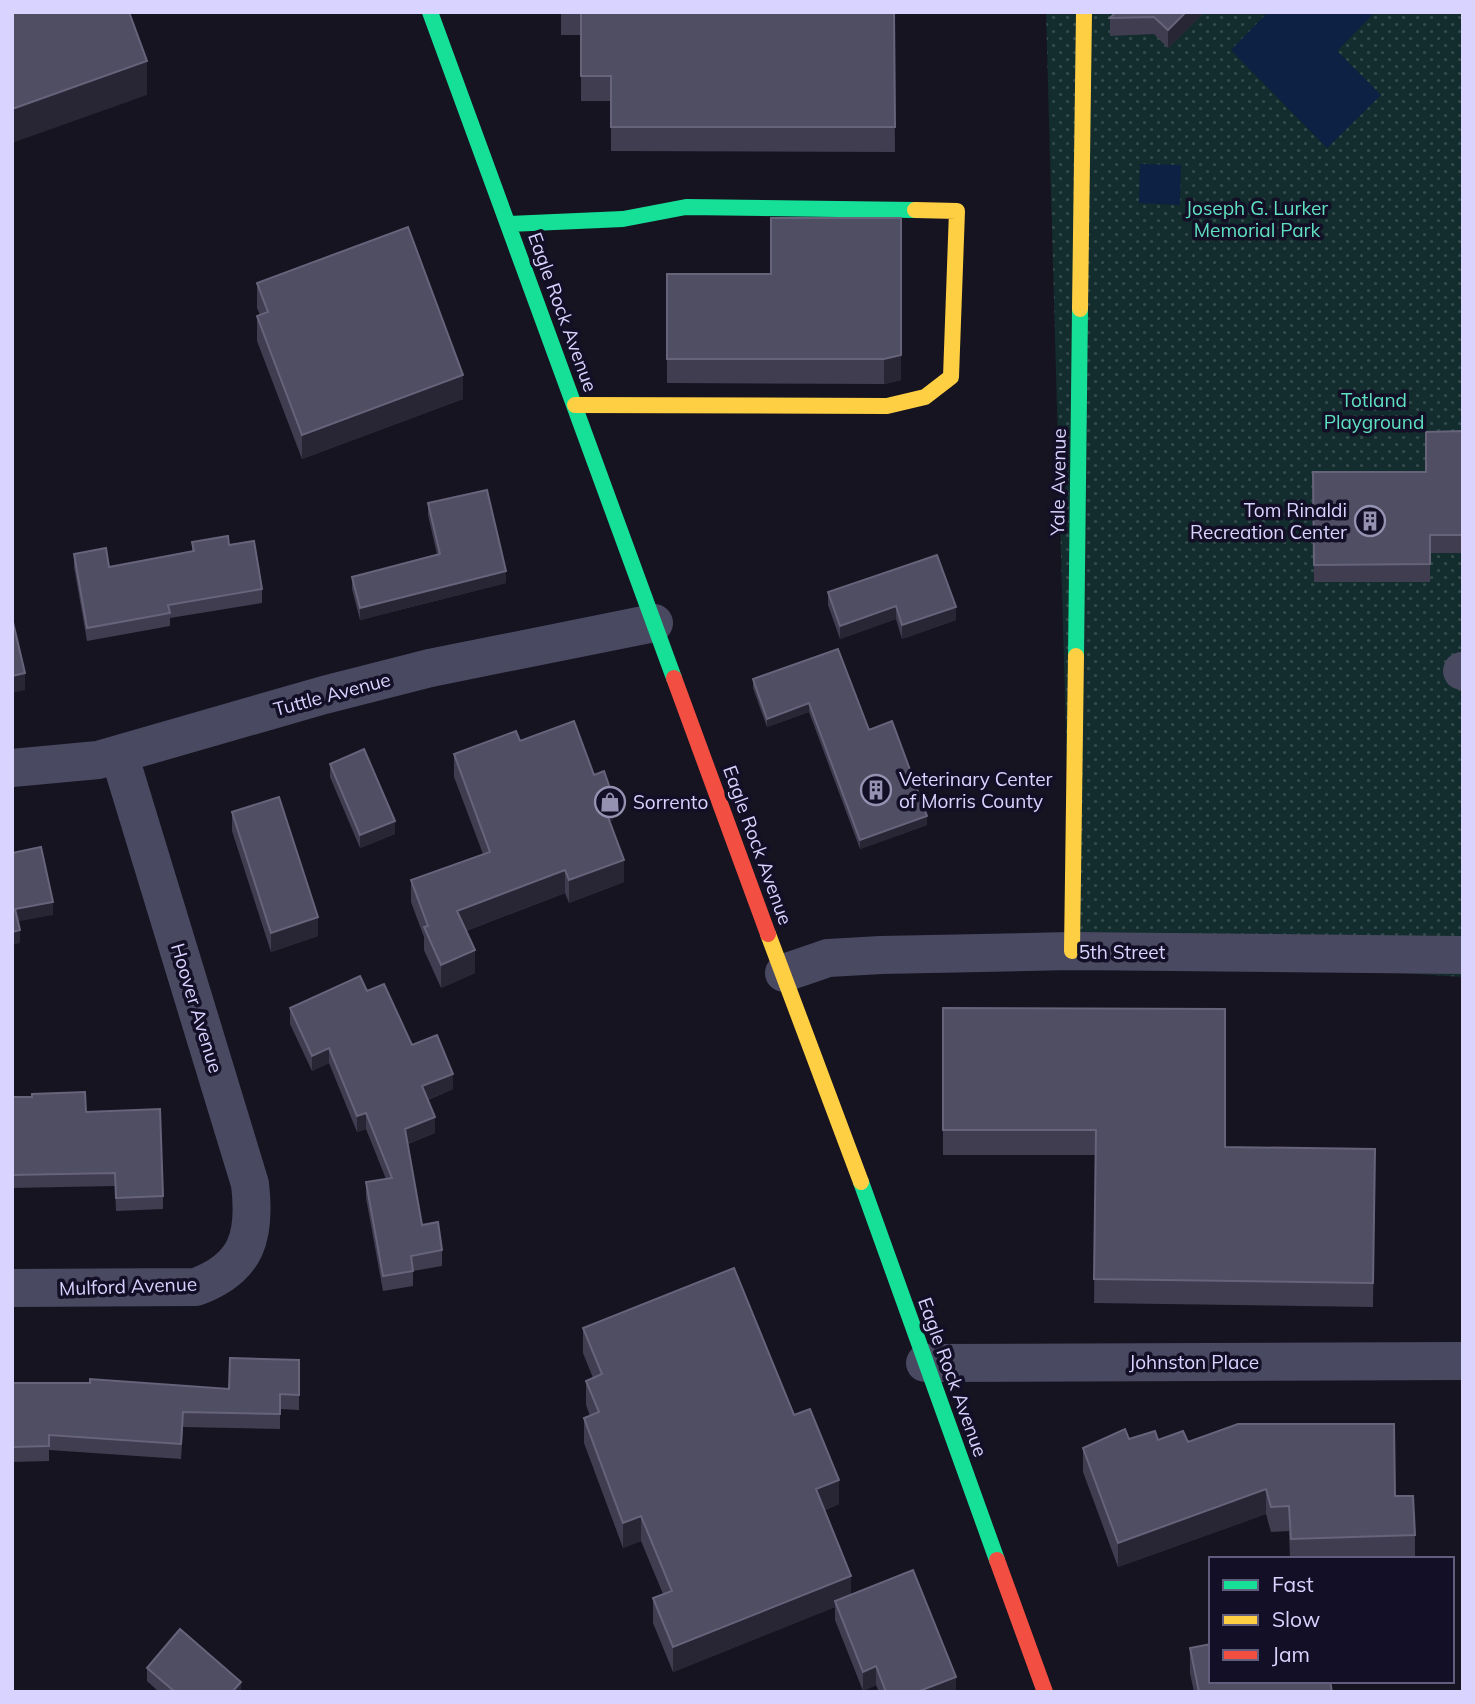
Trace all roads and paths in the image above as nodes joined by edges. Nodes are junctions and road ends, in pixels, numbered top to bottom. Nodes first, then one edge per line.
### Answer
1 (430, 12) edge
2 (1084, 12) edge
3 (509, 224) junction
4 (575, 405) junction
5 (654, 623) junction
6 (119, 754) junction
7 (12, 768) edge
8 (1072, 951) junction
9 (1463, 954) edge
10 (784, 973) junction
11 (237, 1262) joint
12 (12, 1288) edge
13 (1463, 1362) edge
14 (925, 1363) junction
15 (1045, 1692) edge

1 - 3 street, Eagle Rock Avenue
2 - 8 street, Yale Avenue
3 - 4 street, Eagle Rock Avenue
3 - 4 street
4 - 5 street, Eagle Rock Avenue
5 - 6 street, Tuttle Avenue
5 - 10 street, Eagle Rock Avenue
6 - 7 street, Tuttle Avenue
6 - 11 street, Hoover Avenue
8 - 9 street, 5th Street
8 - 10 street, 5th Street
10 - 14 street, Eagle Rock Avenue
11 - 12 street, Mulford Avenue
13 - 14 street, Johnston Place
14 - 15 street, Eagle Rock Avenue

